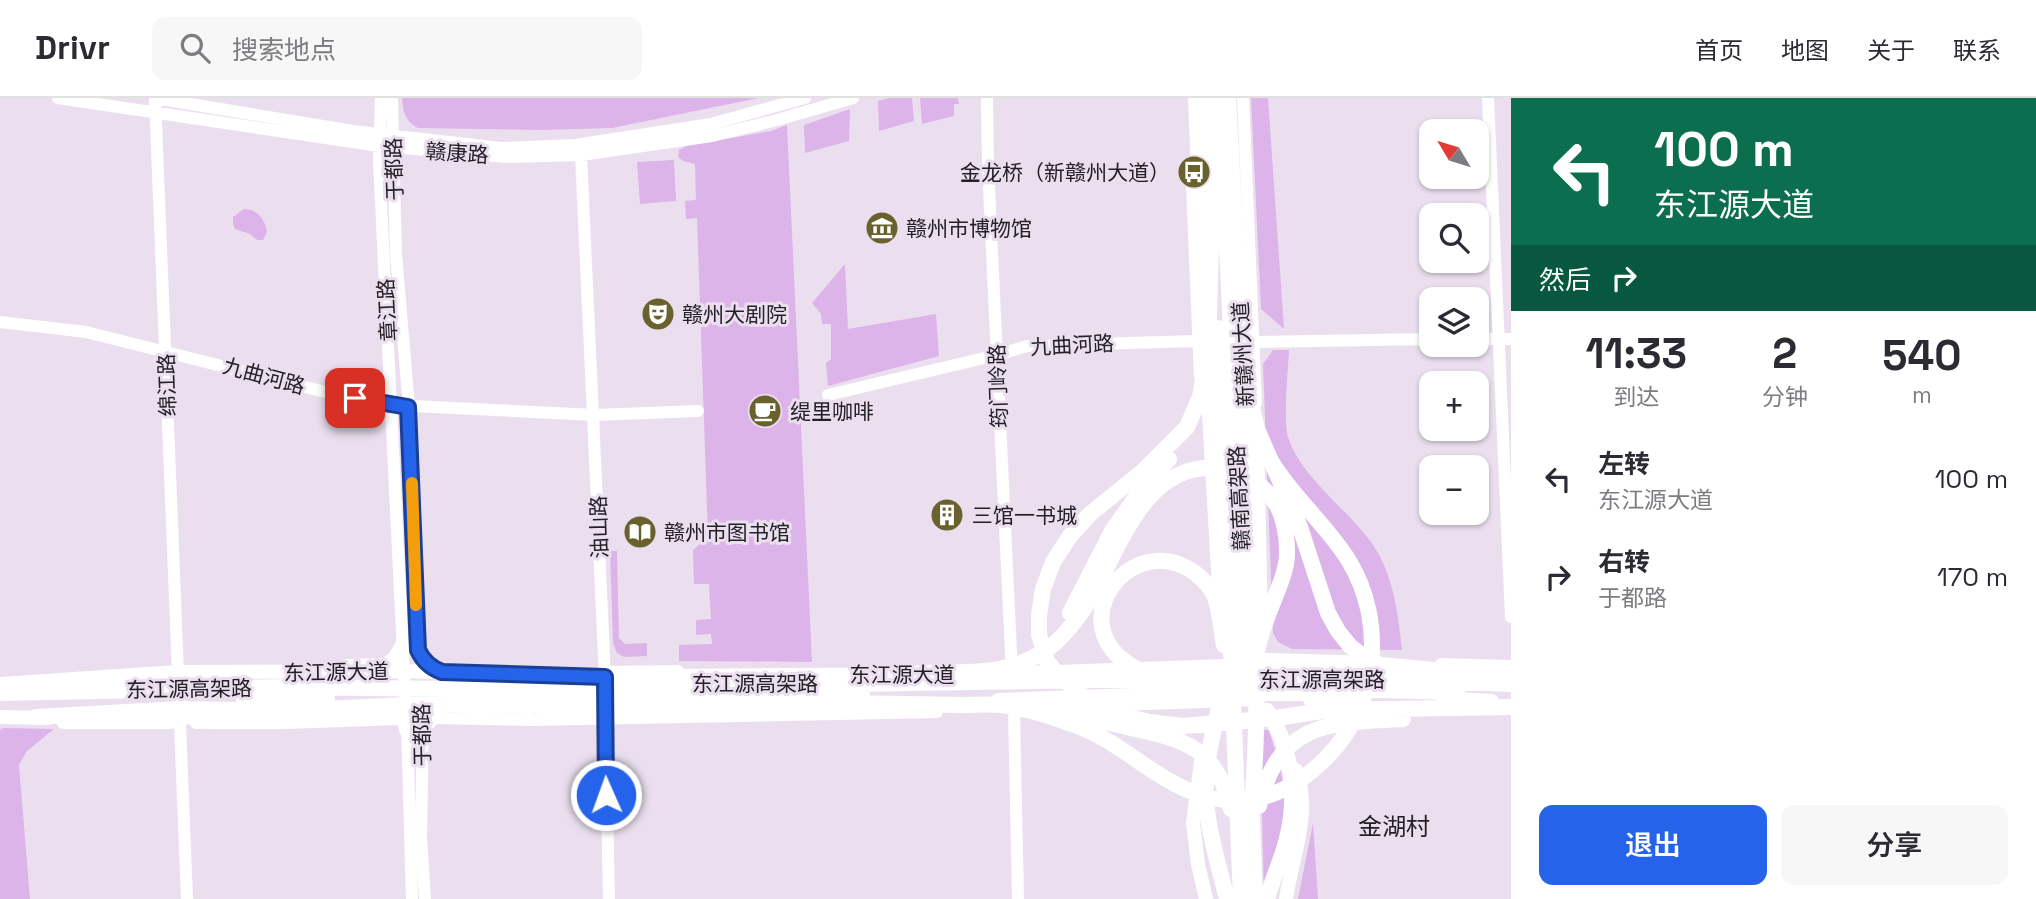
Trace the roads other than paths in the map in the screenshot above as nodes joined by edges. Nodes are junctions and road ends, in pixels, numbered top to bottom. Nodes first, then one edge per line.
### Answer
1 (58, 98) edge
2 (155, 98) edge
3 (381, 98) edge
4 (805, 98) edge
5 (853, 98) edge
6 (987, 98) edge
7 (1189, 98) edge
8 (1195, 98) edge
9 (1206, 98) edge
10 (1220, 98) edge
11 (1229, 98) edge
12 (1243, 98) edge
13 (1488, 98) edge
14 (392, 104) edge
15 (156, 113) junction
16 (421, 139) junction
17 (386, 141) junction
18 (582, 155) junction
19 (1219, 209) junction
20 (0, 322) edge
21 (1419, 339) edge
22 (1505, 339) edge
23 (1197, 341) junction
24 (1255, 342) junction
25 (166, 351) junction
26 (997, 355) junction
27 (828, 394) dead end
28 (392, 405) junction
29 (408, 407) junction
30 (698, 411) dead end
31 (595, 415) junction
32 (1187, 427) junction
33 (1271, 461) junction
34 (1511, 617) edge
35 (1029, 661) junction
36 (1255, 661) junction
37 (425, 662) junction
38 (1511, 666) edge
39 (392, 667) junction
40 (1219, 668) junction
41 (177, 670) junction
42 (1011, 670) junction
43 (605, 675) junction
44 (1511, 675) edge
45 (0, 682) edge
46 (37, 683) junction
47 (1511, 684) edge
48 (751, 689) junction
49 (637, 690) junction
50 (0, 693) edge
51 (1511, 694) edge
52 (1222, 696) junction
53 (1255, 697) junction
54 (1511, 701) edge
55 (0, 703) edge
56 (1010, 707) junction
57 (1511, 708) edge
58 (604, 713) junction
59 (0, 717) edge
60 (36, 717) junction
61 (414, 717) junction
62 (180, 720) junction
63 (0, 722) edge
64 (1211, 727) junction
65 (1285, 742) junction
66 (1302, 795) junction
67 (1245, 812) junction
68 (187, 899) edge
69 (412, 899) edge
70 (425, 899) edge
71 (609, 899) edge
72 (1018, 899) edge
73 (1206, 899) edge
74 (1219, 899) edge
75 (1227, 899) edge
76 (1240, 899) edge
77 (1257, 899) edge
78 (1269, 899) edge
79 (1286, 899) edge

1 - 15 street, 赣康路
2 - 15 street, 绵江路
2 - 17 street, 赣康路
3 - 17 street, 章江路
4 - 16 street, 赣康路
5 - 18 street, 赣康路
6 - 26 street, 筠门岭路
7 - 23 street
8 - 40 main road, 新赣州大道
9 - 19 highway, 赣南高架路
10 - 19 highway, 赣南高架路
11 - 36 main road, 新赣州大道
12 - 24 street
13 - 22 street
14 - 16 street
14 - 17 street, 于都路
15 - 17 street, 赣康路
15 - 25 street, 绵江路
16 - 17 street, 赣康路
17 - 18 street, 赣康路
17 - 28 street, 章江路
17 - 29 street, 于都路
18 - 31 street, 油山路
19 - 32 highway
19 - 33 highway
19 - 67 highway, 赣南高架路
20 - 25 street, 九曲河路
21 - 24 street
22 - 34 street
23 - 26 street, 九曲河路
23 - 40 street
24 - 36 street
25 - 28 street, 九曲河路
25 - 41 street, 绵江路
26 - 27 street, 九曲河路
26 - 42 street, 筠门岭路
28 - 29 street, 九曲河路
28 - 37 street, 章江路
29 - 31 street, 九曲河路
29 - 37 street, 于都路
30 - 31 street, 九曲河路
31 - 43 street, 油山路
32 - 35 highway
32 - 57 highway
33 - 44 highway
33 - 56 highway
35 - 48 highway
35 - 67 highway
36 - 38 street
36 - 40 main road, 东江源大道
36 - 44 main road, 东江源大道
36 - 53 main road, 新赣州大道
37 - 39 highway
37 - 39 main road, 东江源大道
37 - 43 main road, 东江源大道
37 - 61 street, 于都路
39 - 41 main road, 东江源大道
39 - 61 street
40 - 42 main road, 东江源大道
40 - 47 highway, 东江源高架路
40 - 48 highway, 东江源高架路
40 - 52 main road, 新赣州大道
40 - 67 highway
41 - 45 street
41 - 46 main road, 东江源大道
41 - 62 street, 绵江路
42 - 43 main road, 东江源大道
43 - 58 street, 油山路
45 - 46 main road, 东江源大道
46 - 49 highway
48 - 49 highway, 东江源高架路
48 - 51 highway, 东江源高架路
48 - 56 highway
49 - 50 highway, 东江源高架路
49 - 55 highway, 东江源高架路
49 - 60 highway
52 - 53 main road, 东江源大道
52 - 56 street
52 - 58 main road, 东江源大道
52 - 64 street
52 - 75 highway
53 - 54 main road, 东江源大道
53 - 57 street
53 - 65 main road
56 - 58 street
56 - 72 street
56 - 76 highway
57 - 77 highway
58 - 61 main road, 东江源大道
58 - 71 street, 油山路
59 - 60 main road, 东江源大道
60 - 62 main road, 东江源大道
61 - 62 main road, 东江源大道
61 - 69 street
61 - 70 street, 于都路
62 - 63 street
62 - 68 street, 绵江路
64 - 73 main road
64 - 74 street
65 - 66 main road
65 - 78 highway
66 - 78 street
66 - 79 main road
67 - 76 highway, 赣南高架路
67 - 77 highway, 赣南高架路

